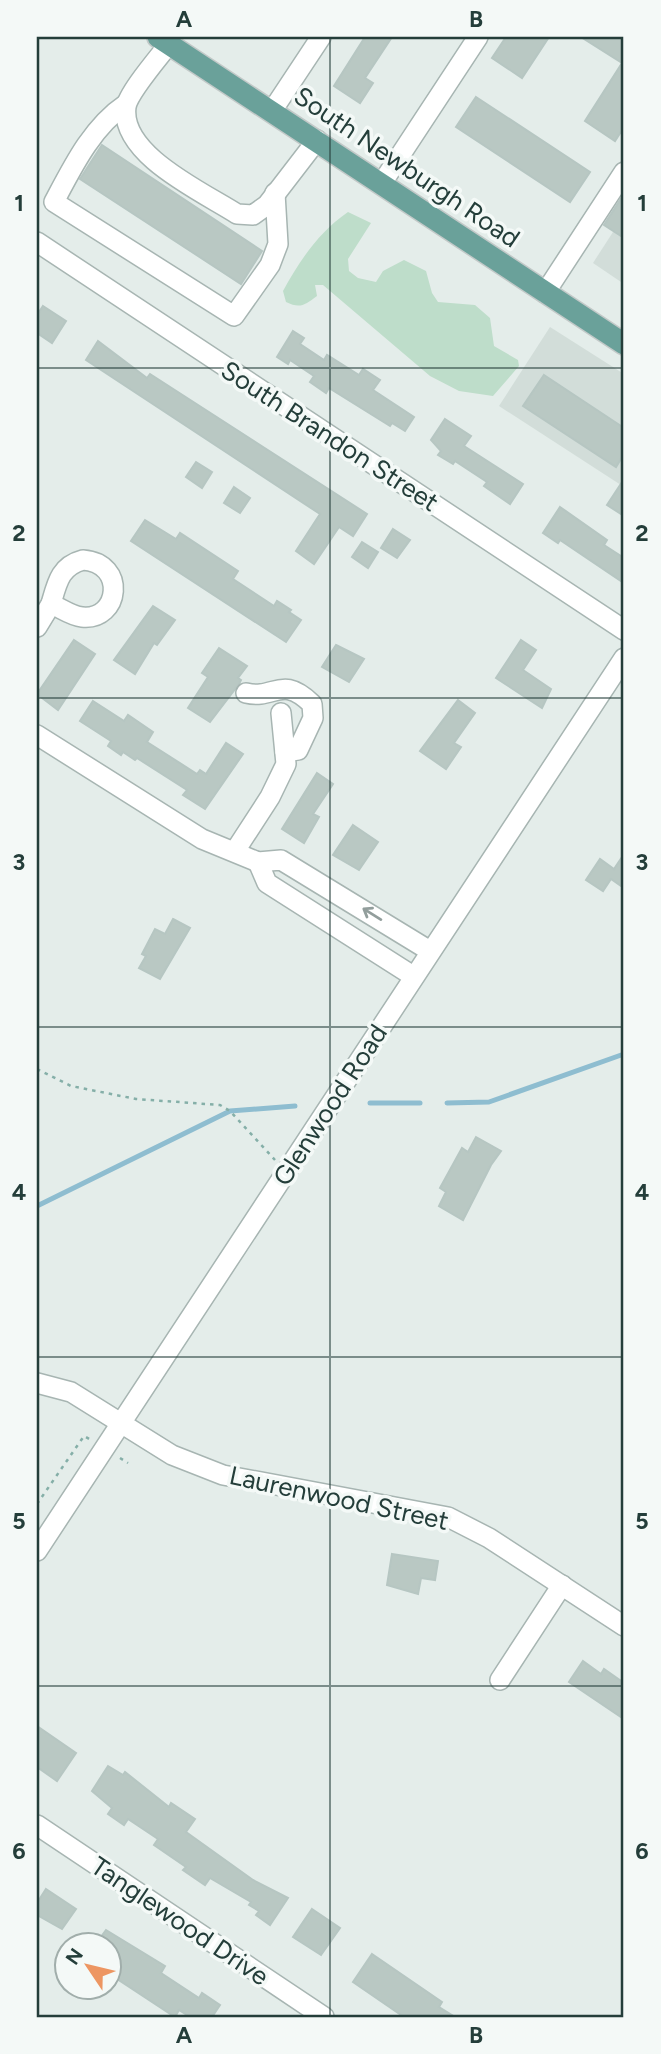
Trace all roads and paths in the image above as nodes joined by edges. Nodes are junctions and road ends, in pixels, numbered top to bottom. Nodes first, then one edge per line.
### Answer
1 (321, 37) edge
2 (478, 37) edge
3 (163, 41) edge
4 (126, 104) junction
5 (272, 111) junction
6 (317, 140) junction
7 (624, 172) edge
8 (382, 183) junction
9 (275, 193) junction
10 (37, 242) edge
11 (545, 293) junction
12 (624, 344) edge
13 (51, 604) dead end
14 (37, 627) edge
15 (624, 630) edge
16 (624, 658) edge
17 (246, 693) dead end
18 (281, 713) dead end
19 (37, 735) edge
20 (285, 752) junction
21 (235, 851) junction
22 (258, 862) junction
23 (341, 895) junction
24 (326, 919) junction
25 (430, 951) junction
26 (413, 976) junction
27 (37, 1069) edge
28 (289, 1169) junction
29 (37, 1383) edge
30 (121, 1422) junction
31 (90, 1439) dead end
32 (117, 1456) dead end
33 (128, 1463) dead end
34 (37, 1504) edge
35 (37, 1551) edge
36 (562, 1585) junction
37 (624, 1626) edge
38 (500, 1680) dead end
39 (37, 1825) edge
40 (324, 2017) edge

1 - 5 street
2 - 8 street
3 - 4 street
3 - 5 main road, South Newburgh Road
4 - 9 street
4 - 9 street
5 - 6 main road, South Newburgh Road
6 - 8 main road, South Newburgh Road
6 - 9 street
7 - 11 street
8 - 11 main road, South Newburgh Road
10 - 15 street, South Brandon Street
11 - 12 main road, South Newburgh Road
13 - 14 street
16 - 25 street, Glenwood Road
17 - 20 street
18 - 20 street
19 - 21 street
20 - 21 street
21 - 22 street
22 - 23 street
22 - 24 street
23 - 24 street
25 -> 23 street
24 - 26 street
25 - 26 street, Glenwood Road
26 - 28 street, Glenwood Road
27 - 28 path
28 - 30 street, Glenwood Road
29 - 30 street, Laurenwood Street
30 - 35 street, Glenwood Road
30 - 36 street, Laurenwood Street
31 - 34 path
32 - 33 path
36 - 37 street, Laurenwood Street
36 - 38 street
39 - 40 street, Tanglewood Drive

